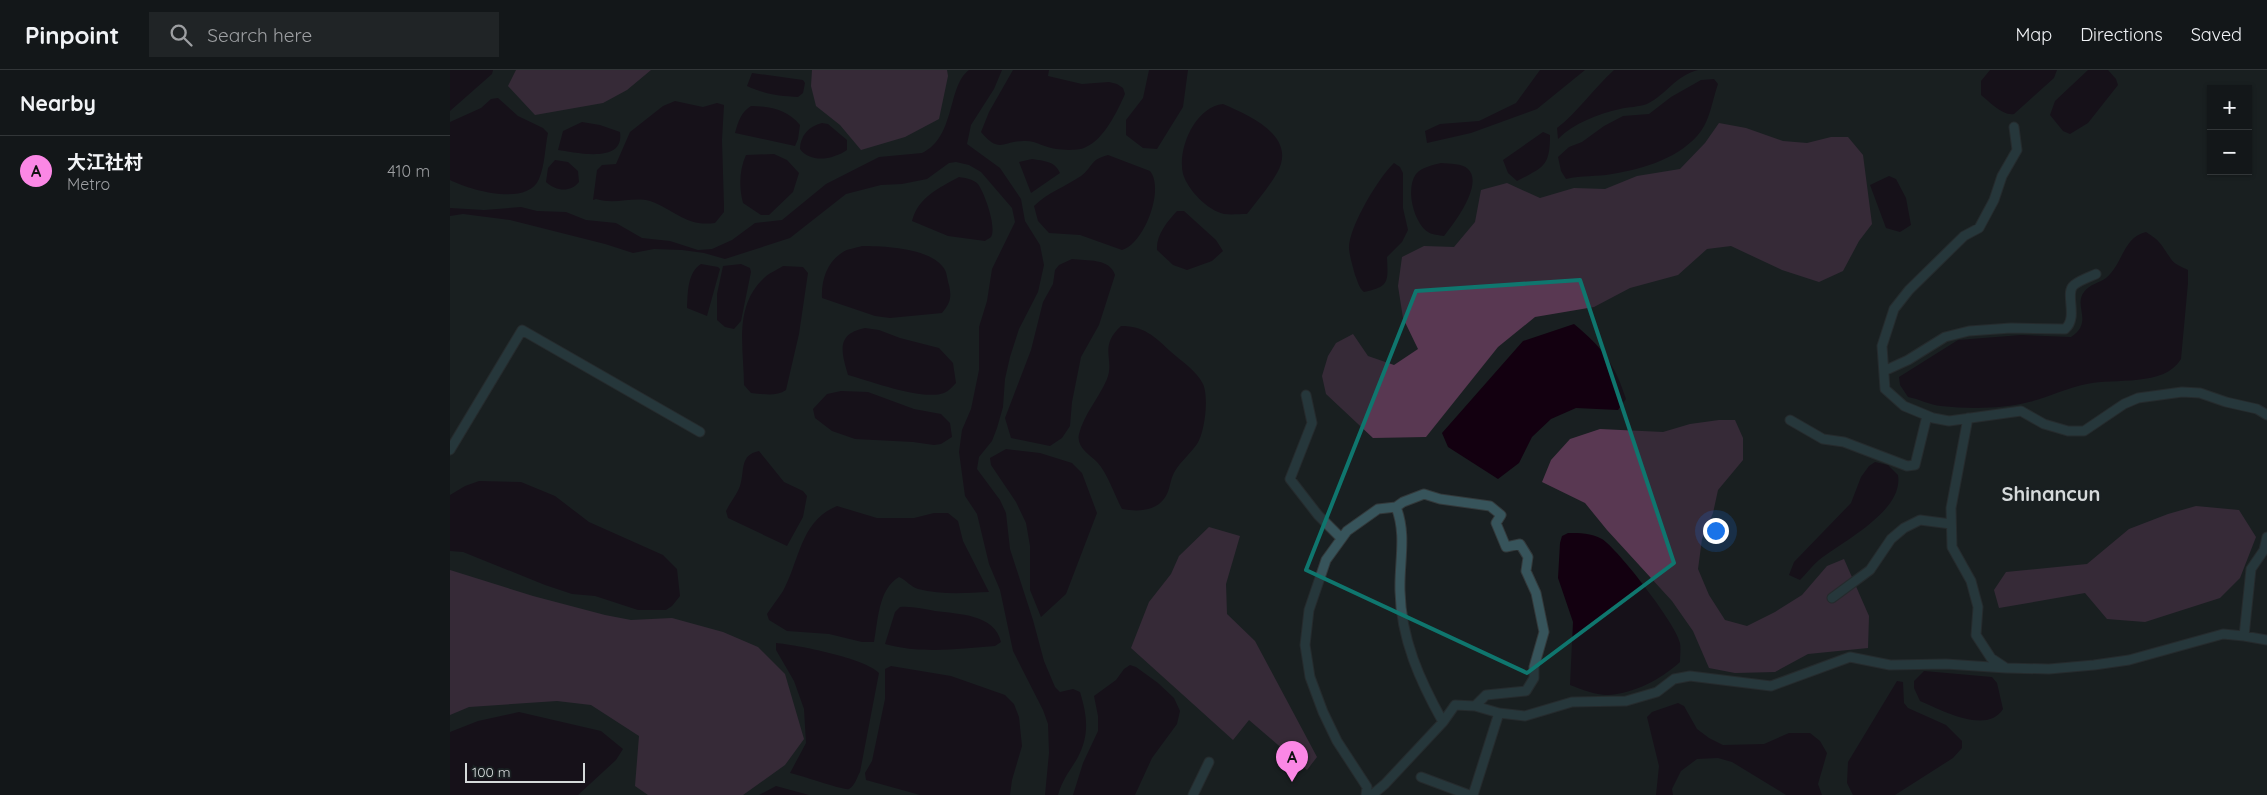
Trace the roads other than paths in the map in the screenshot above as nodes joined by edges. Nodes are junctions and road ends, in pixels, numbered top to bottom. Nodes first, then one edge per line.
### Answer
1 (2014, 127) dead end
2 (2096, 274) dead end
3 (1884, 371) junction
4 (1306, 395) dead end
5 (2267, 415) edge
6 (1927, 416) junction
7 (1968, 418) junction
8 (1790, 420) dead end
9 (700, 432) dead end
10 (450, 450) edge
11 (1396, 508) junction
12 (1952, 524) junction
13 (1342, 538) junction
14 (2267, 538) edge
15 (1832, 598) dead end
16 (2244, 636) junction
17 (2267, 640) edge
18 (2006, 668) junction
19 (1475, 706) junction
20 (1499, 714) junction
21 (1443, 722) junction
22 (1209, 762) dead end
23 (1421, 777) dead end
24 (1193, 795) edge
25 (1366, 795) edge
26 (1372, 795) edge
27 (1471, 795) edge

1 - 3 street
2 - 3 street
3 - 6 street
4 - 13 street
5 - 7 street
6 - 7 street
6 - 8 street
7 - 12 street
9 - 10 street
11 - 13 street
11 - 19 street
11 - 21 street
12 - 15 street
12 - 18 street
13 - 25 street
14 - 16 street
16 - 17 street
16 - 18 street
18 - 20 street
19 - 20 street
19 - 21 street
20 - 27 street
21 - 26 street
22 - 24 street
23 - 27 street

